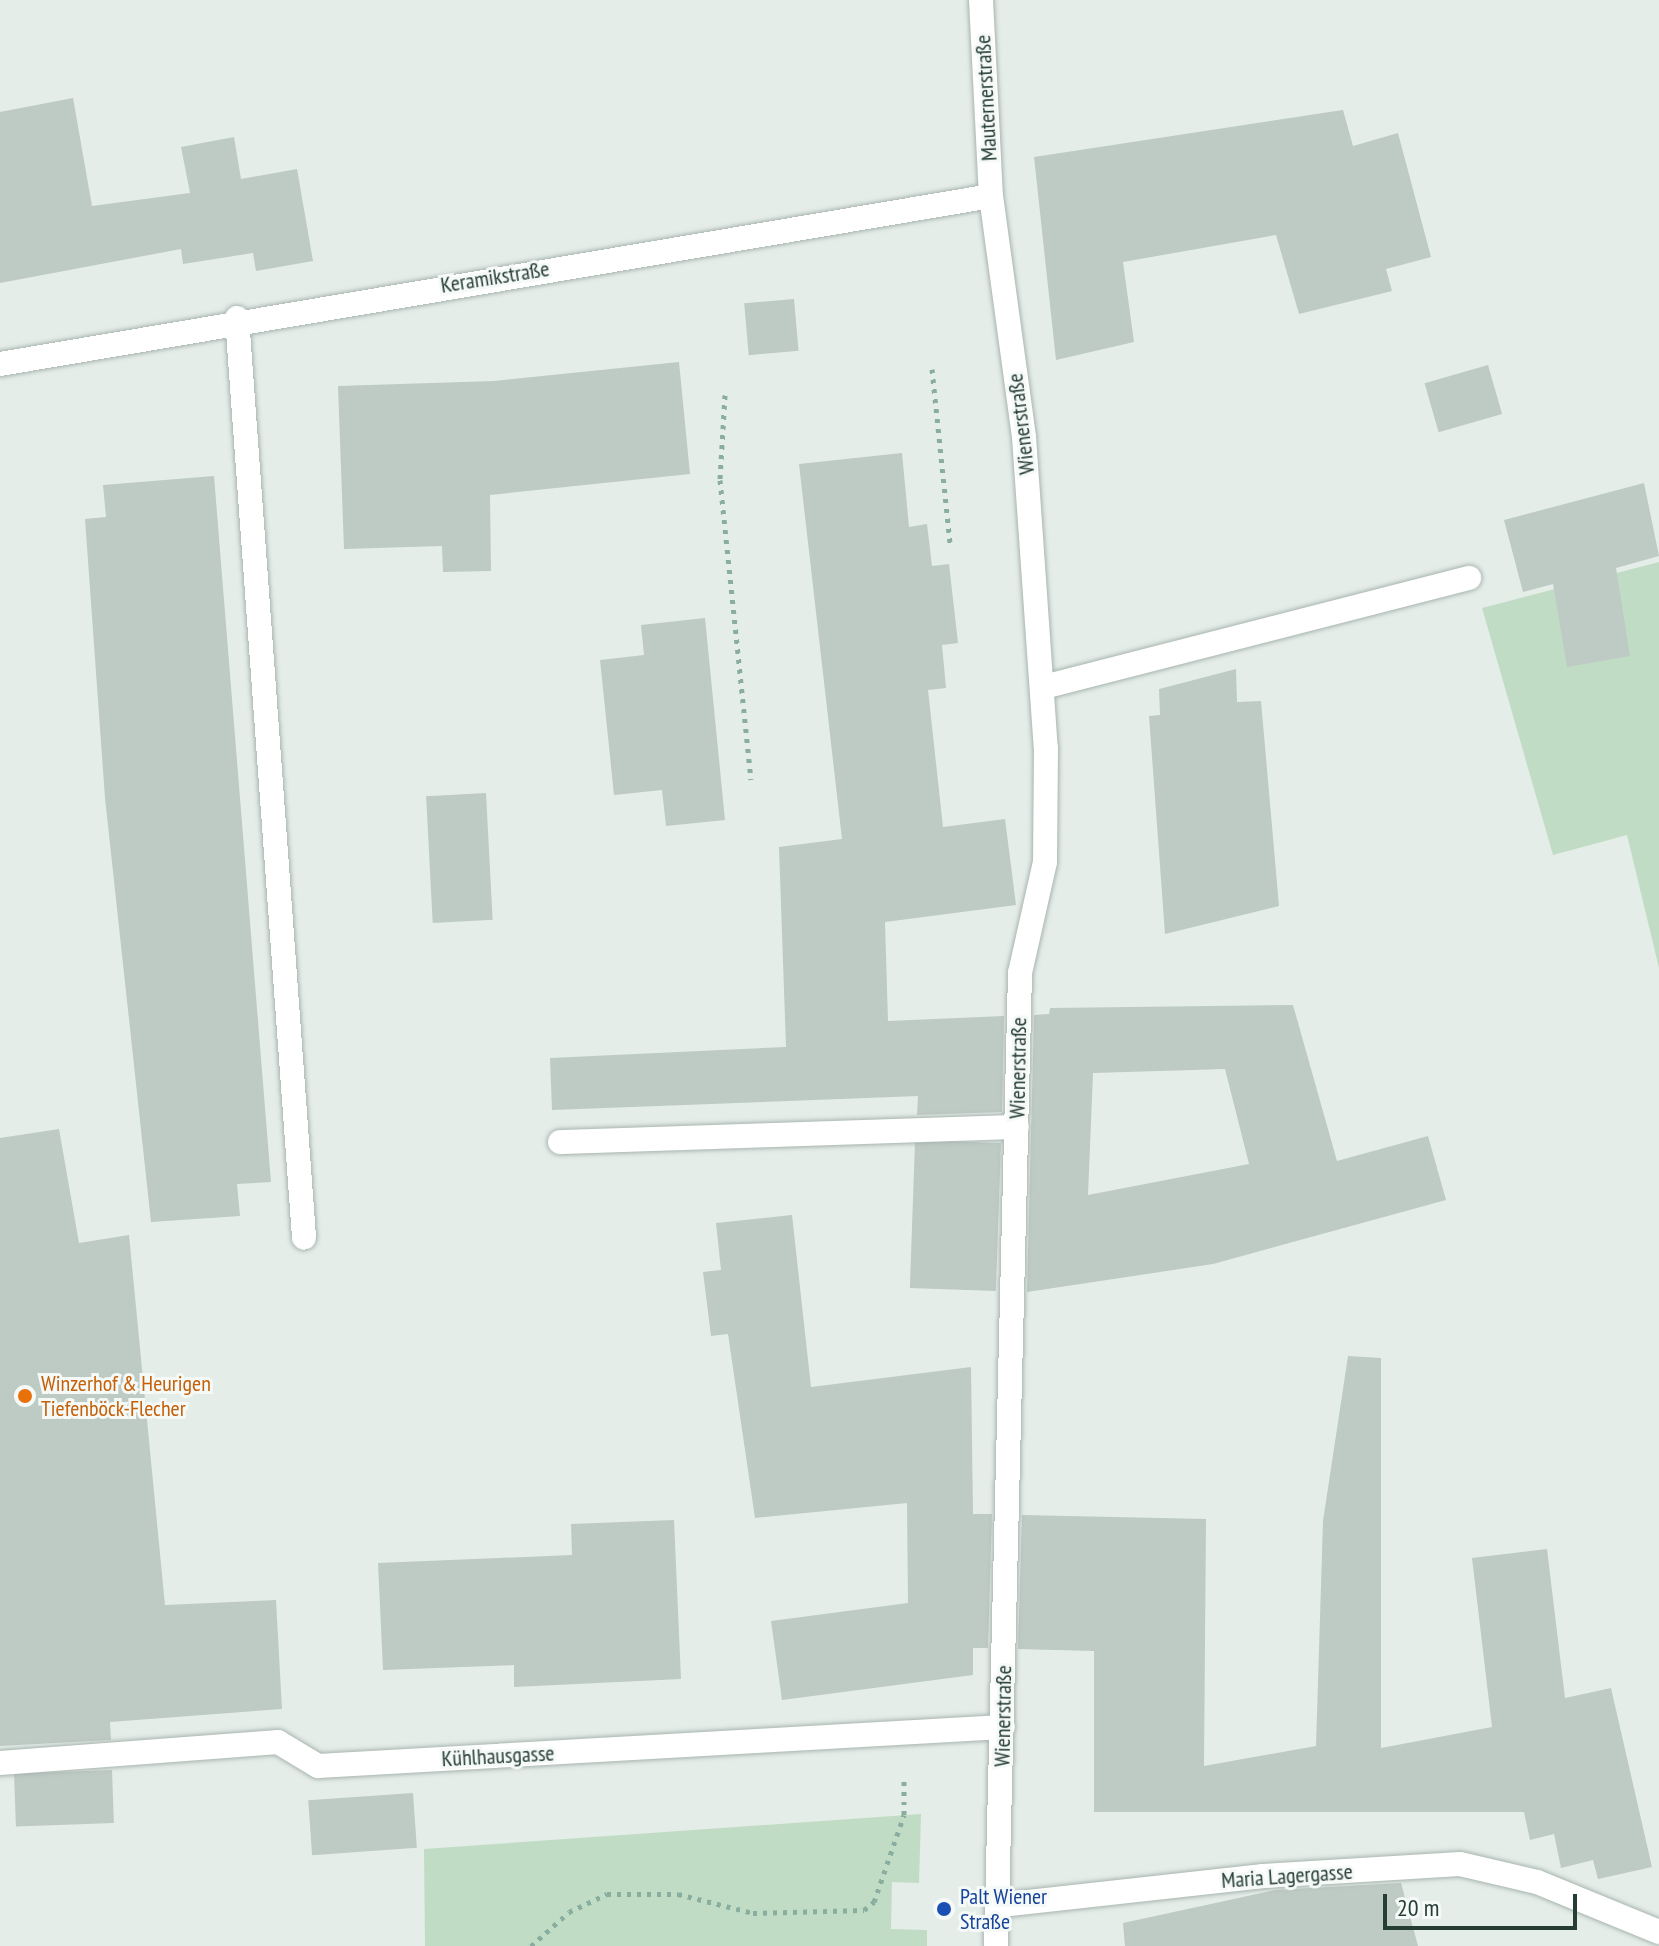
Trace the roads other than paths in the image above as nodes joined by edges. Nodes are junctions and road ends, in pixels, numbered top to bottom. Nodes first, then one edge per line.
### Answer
1 (981, 0) edge
2 (991, 196) junction
3 (237, 318) junction
4 (0, 364) edge
5 (1469, 578) dead end
6 (1044, 687) junction
7 (1017, 1127) junction
8 (560, 1142) dead end
9 (304, 1238) dead end
10 (1003, 1727) junction
11 (0, 1763) edge
12 (1001, 1905) junction
13 (1659, 1932) edge
14 (996, 1946) edge

1 - 2 street, Mauternerstraße
2 - 3 street, Keramikstraße
2 - 6 street, Wienerstraße
3 - 4 street, Keramikstraße
3 - 9 street
5 - 6 street
6 - 7 street, Wienerstraße
7 - 8 street
7 - 10 street, Wienerstraße
10 - 11 street, Kühlhausgasse
10 - 12 street, Wienerstraße
12 - 13 street, Maria Lagergasse
12 - 14 street, Wienerstraße

